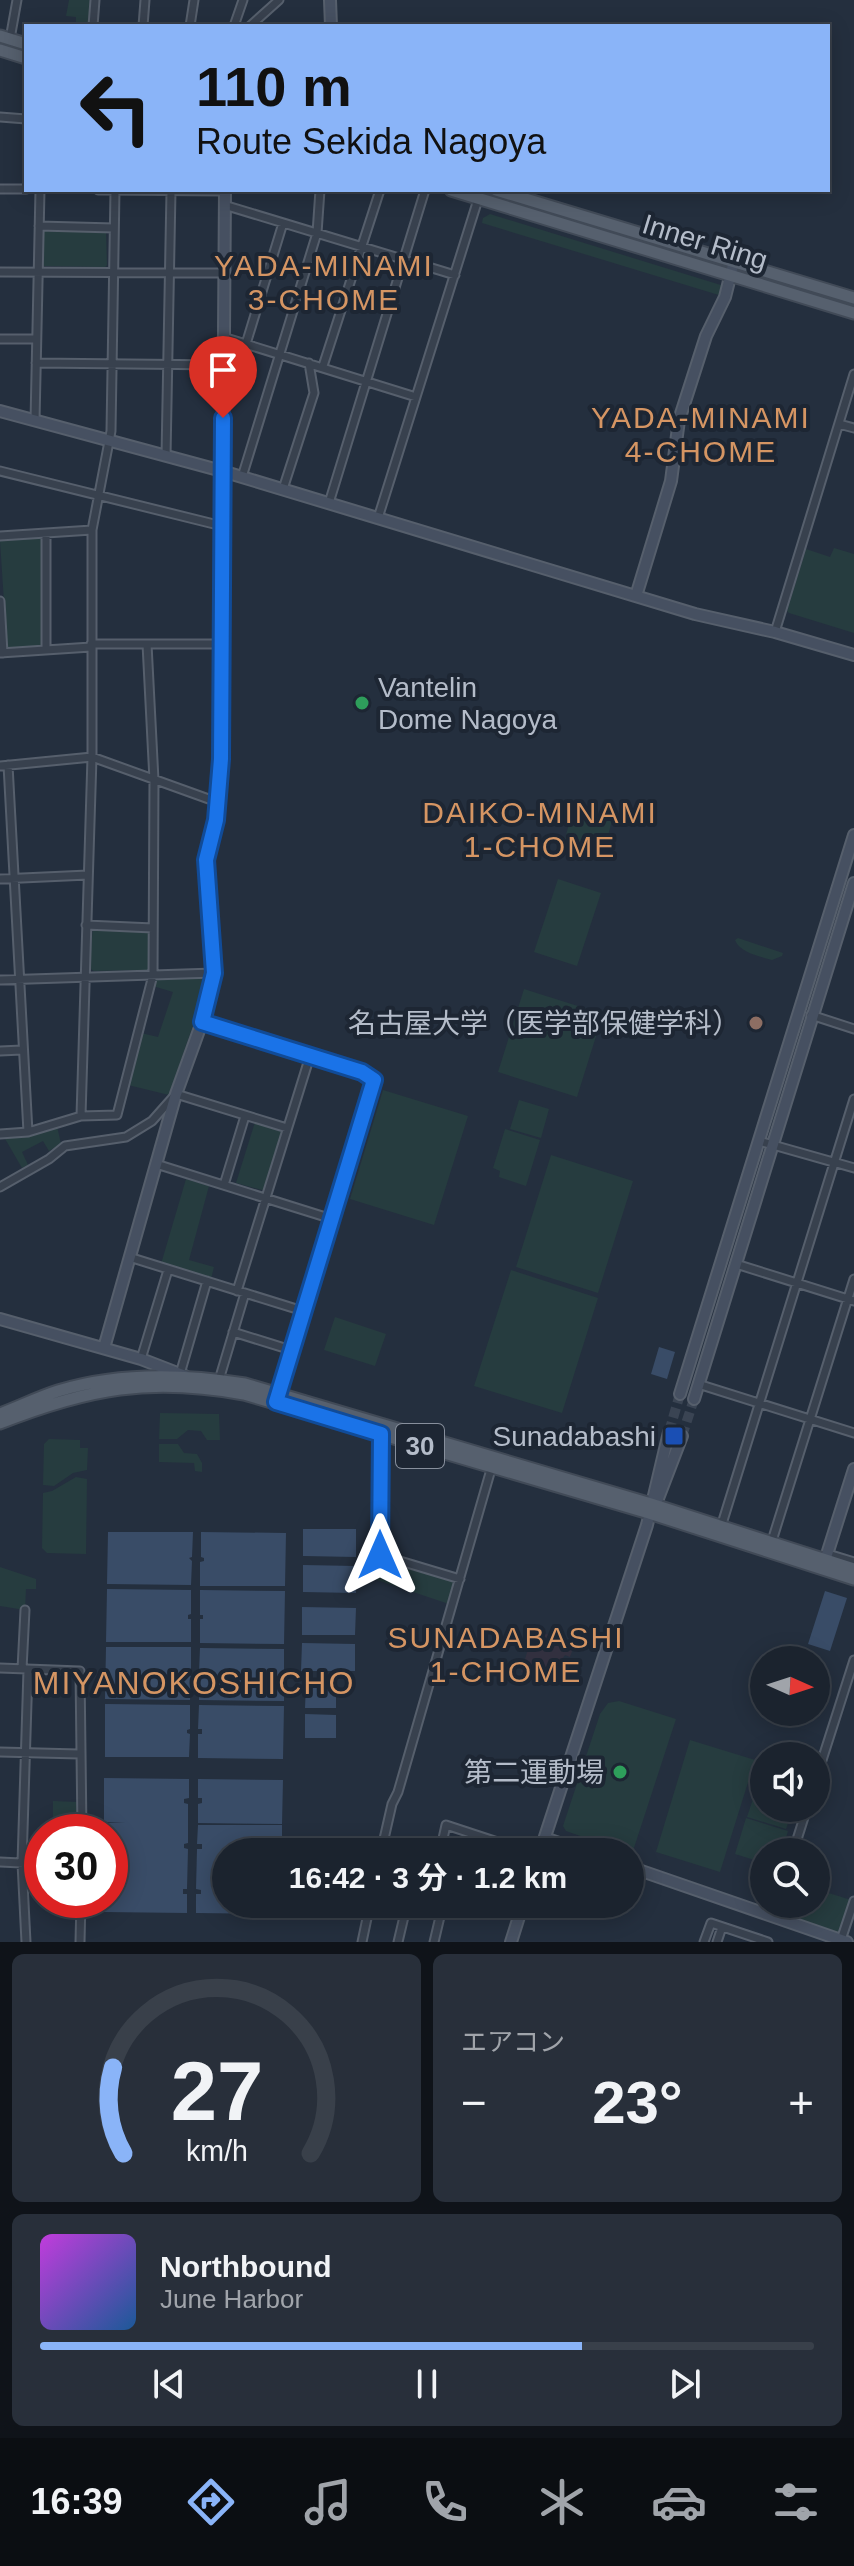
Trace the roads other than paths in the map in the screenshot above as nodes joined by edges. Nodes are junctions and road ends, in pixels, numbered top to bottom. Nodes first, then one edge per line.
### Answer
1 (17, 0) edge
2 (95, 0) edge
3 (145, 0) edge
4 (194, 0) edge
5 (243, 0) edge
6 (279, 0) edge
7 (330, 0) edge
8 (93, 24) edge
9 (143, 24) edge
10 (190, 24) edge
11 (235, 24) edge
12 (252, 24) edge
13 (331, 24) edge
14 (5, 38) edge
15 (0, 50) edge
16 (24, 57) edge
17 (0, 117) edge
18 (24, 119) edge
19 (0, 189) edge
20 (24, 189) edge
21 (40, 192) edge
22 (115, 192) edge
23 (171, 192) edge
24 (225, 192) edge
25 (320, 192) edge
26 (379, 192) edge
27 (424, 192) edge
28 (503, 192) edge
29 (480, 194) edge
30 (224, 205) junction
31 (283, 223) junction
32 (39, 226) junction
33 (114, 228) junction
34 (317, 233) junction
35 (361, 246) junction
36 (404, 259) junction
37 (734, 261) junction
38 (0, 272) edge
39 (37, 272) junction
40 (113, 272) junction
41 (224, 273) junction
42 (170, 274) junction
43 (455, 275) junction
44 (731, 275) junction
45 (854, 298) edge
46 (854, 313) edge
47 (223, 337) junction
48 (0, 339) edge
49 (36, 339) junction
50 (246, 344) junction
51 (280, 354) junction
52 (36, 363) junction
53 (309, 363) junction
54 (112, 364) junction
55 (168, 364) junction
56 (223, 365) junction
57 (323, 366) junction
58 (854, 374) edge
59 (366, 381) junction
60 (416, 397) junction
61 (0, 411) edge
62 (35, 421) junction
63 (839, 424) junction
64 (854, 428) edge
65 (110, 440) junction
66 (166, 456) junction
67 (0, 471) edge
68 (222, 471) junction
69 (242, 477) junction
70 (283, 489) junction
71 (98, 495) junction
72 (329, 503) junction
73 (378, 518) junction
74 (222, 526) junction
75 (92, 530) junction
76 (46, 533) junction
77 (0, 536) edge
78 (636, 596) junction
79 (0, 601) edge
80 (775, 632) junction
81 (147, 644) junction
82 (223, 644) junction
83 (91, 645) junction
84 (46, 650) junction
85 (2, 653) edge
86 (854, 655) edge
87 (92, 757) junction
88 (4, 766) edge
89 (154, 780) junction
90 (217, 802) junction
91 (854, 835) edge
92 (88, 875) junction
93 (12, 877) junction
94 (0, 879) edge
95 (839, 884) junction
96 (853, 887) edge
97 (86, 925) junction
98 (153, 928) junction
99 (214, 973) junction
100 (153, 975) junction
101 (84, 977) junction
102 (19, 979) junction
103 (0, 980) edge
104 (811, 1015) junction
105 (202, 1022) junction
106 (854, 1029) edge
107 (22, 1050) junction
108 (0, 1051) edge
109 (310, 1056) junction
110 (176, 1094) junction
111 (854, 1099) edge
112 (81, 1116) junction
113 (245, 1116) junction
114 (287, 1128) junction
115 (28, 1132) junction
116 (0, 1134) edge
117 (759, 1141) junction
118 (773, 1145) junction
119 (834, 1162) junction
120 (156, 1164) junction
121 (854, 1168) edge
122 (224, 1185) junction
123 (0, 1187) edge
124 (266, 1198) junction
125 (332, 1219) junction
126 (129, 1257) junction
127 (736, 1264) junction
128 (168, 1270) junction
129 (854, 1279) edge
130 (207, 1281) junction
131 (797, 1283) junction
132 (241, 1292) junction
133 (851, 1300) edge
134 (303, 1311) junction
135 (0, 1319) edge
136 (233, 1332) junction
137 (104, 1348) junction
138 (291, 1350) junction
139 (141, 1359) junction
140 (185, 1379) junction
141 (219, 1380) junction
142 (698, 1384) junction
143 (680, 1394) tunnel mouth
144 (277, 1398) junction
145 (694, 1399) tunnel mouth
146 (760, 1404) junction
147 (0, 1414) edge
148 (810, 1419) junction
149 (0, 1423) edge
150 (669, 1432) tunnel mouth
151 (854, 1433) edge
152 (381, 1434) junction
153 (682, 1436) tunnel mouth
154 (493, 1462) junction
155 (854, 1469) edge
156 (651, 1512) junction
157 (721, 1527) junction
158 (770, 1548) junction
159 (825, 1561) junction
160 (854, 1562) edge
161 (854, 1569) edge
162 (460, 1579) junction
163 (854, 1579) edge
164 (25, 1610) dead end
165 (854, 1660) edge
166 (0, 1668) edge
167 (25, 1669) junction
168 (828, 1742) edge
169 (0, 1752) edge
170 (23, 1753) junction
171 (79, 1754) junction
172 (82, 1814) edge
173 (384, 1838) edge
174 (443, 1838) edge
175 (485, 1838) edge
176 (545, 1838) edge
177 (0, 1862) edge
178 (22, 1863) junction
179 (644, 1872) edge
180 (854, 1901) edge
181 (750, 1908) edge
182 (81, 1918) edge
183 (367, 1918) edge
184 (404, 1918) edge
185 (440, 1918) edge
186 (519, 1918) edge
187 (778, 1918) edge
188 (722, 1927) junction
189 (844, 1941) edge
190 (26, 1942) edge
191 (80, 1942) edge
192 (362, 1942) edge
193 (398, 1942) edge
194 (434, 1942) edge
195 (511, 1942) edge
196 (704, 1942) edge
197 (717, 1942) edge
198 (768, 1942) edge

1 - 14 street
2 - 8 street
3 - 9 street
4 - 10 street
5 - 11 street
6 - 12 street
7 - 13 street
15 - 16 main road
17 - 18 street
19 - 20 street
21 - 32 street
22 - 33 street
23 - 42 street
24 - 30 street
25 - 34 street
26 - 35 street
27 - 36 street
28 - 37 main road, Inner Ring
29 - 43 street
29 - 44 main road, Inner Ring
30 - 31 street
30 - 41 street
31 - 34 street
31 - 50 street
32 - 33 street
32 - 39 street
33 - 40 street
34 - 35 street
34 - 51 street
35 - 36 street
35 - 57 street
36 - 43 street
36 - 59 street
37 - 44 street
37 - 45 main road, Inner Ring
38 - 39 street
39 - 40 street
39 - 49 street
40 - 42 street
40 - 54 street
41 - 42 street
41 - 47 street
42 - 55 street
43 - 60 street
44 - 46 main road, Inner Ring
44 - 78 street
47 - 50 street
47 - 56 street
48 - 49 street
49 - 52 street
50 - 51 street
51 - 53 street
51 - 69 street
52 - 54 street
52 - 62 street
53 - 57 street
53 - 70 street
54 - 55 street
54 - 65 street
55 - 56 street
55 - 66 street
56 - 68 street
57 - 59 street
58 - 63 street
59 - 60 street
59 - 72 street
60 - 73 street
61 - 62 street
62 - 65 street
63 - 64 street
63 - 80 street
65 - 66 street
65 - 71 street
66 - 68 street
67 - 71 street
68 - 69 street
68 - 74 street
69 - 70 street
70 - 72 street
71 - 74 street
71 - 75 street
72 - 73 street
73 - 78 street
74 - 82 street
75 - 76 street
75 - 83 street
76 - 77 street
76 - 84 street
78 - 80 street
79 - 85 street
80 - 86 street
81 - 82 street
81 - 83 street
81 - 89 street
82 - 90 street
83 - 84 street
83 - 87 street
84 - 85 street
87 - 88 street
87 - 89 street
87 - 92 street
88 - 93 street
89 - 90 street
89 - 98 street
90 - 99 street
91 - 95 street
92 - 93 street
92 - 97 street
93 - 94 street
93 - 102 street
95 - 96 street
95 - 117 street
96 - 104 street
97 - 98 street
97 - 101 street
98 - 100 street
99 - 100 street
99 - 105 street
100 - 101 street
100 - 112 street
101 - 102 street
101 - 112 street
102 - 103 street
102 - 107 street
104 - 106 street
104 - 118 street
105 - 109 street
105 - 110 street
107 - 108 street
107 - 115 street
109 - 114 street
109 - 125 street
110 - 113 street
110 - 120 street
110 - 123 street
111 - 119 street
112 - 115 street
113 - 114 street
113 - 122 street
114 - 124 street
115 - 116 street
117 - 118 street
117 - 143 street
118 - 119 street
118 - 127 street
119 - 121 street
119 - 131 street
120 - 122 street
120 - 126 street
122 - 124 street
124 - 125 street
124 - 132 street
125 - 134 street
126 - 128 street
126 - 137 street
127 - 131 street
127 - 142 street
128 - 130 street
128 - 139 street
129 - 133 street
130 - 132 street
130 - 140 street
131 - 133 street
131 - 146 street
132 - 134 street
132 - 136 street
133 - 148 street
134 - 138 street
135 - 137 street
136 - 138 street
136 - 141 street
137 - 139 street
138 - 144 street
139 - 140 street
140 - 141 main road, 30
140 - 144 main road, 30
140 - 147 main road, 30
140 - 149 main road, 30
141 - 144 main road, 30
142 - 145 street
142 - 146 street
144 - 152 main road, 30
144 - 154 main road, 30
146 - 148 street
146 - 157 street
148 - 151 street
148 - 158 street
150 - 156 street
152 - 154 main road, 30
152 - 162 street
153 - 156 street
154 - 156 main road, 30
154 - 162 street
155 - 159 street
156 - 157 main road, 30
156 - 158 main road, 30
156 - 176 street
157 - 158 main road, 30
158 - 159 main road, 30
159 - 160 street
159 - 161 main road, 30
159 - 163 main road, 30
162 - 173 street
164 - 167 street
165 - 168 street
166 - 167 street
167 - 170 street
167 - 171 street
169 - 170 street
170 - 171 street
170 - 178 street
171 - 172 street
174 - 175 street
177 - 178 street
178 - 190 street
179 - 181 street
180 - 189 street
182 - 191 street
183 - 192 street
184 - 193 street
185 - 194 street
186 - 195 street
187 - 189 street
188 - 196 street
188 - 197 street
188 - 198 street

